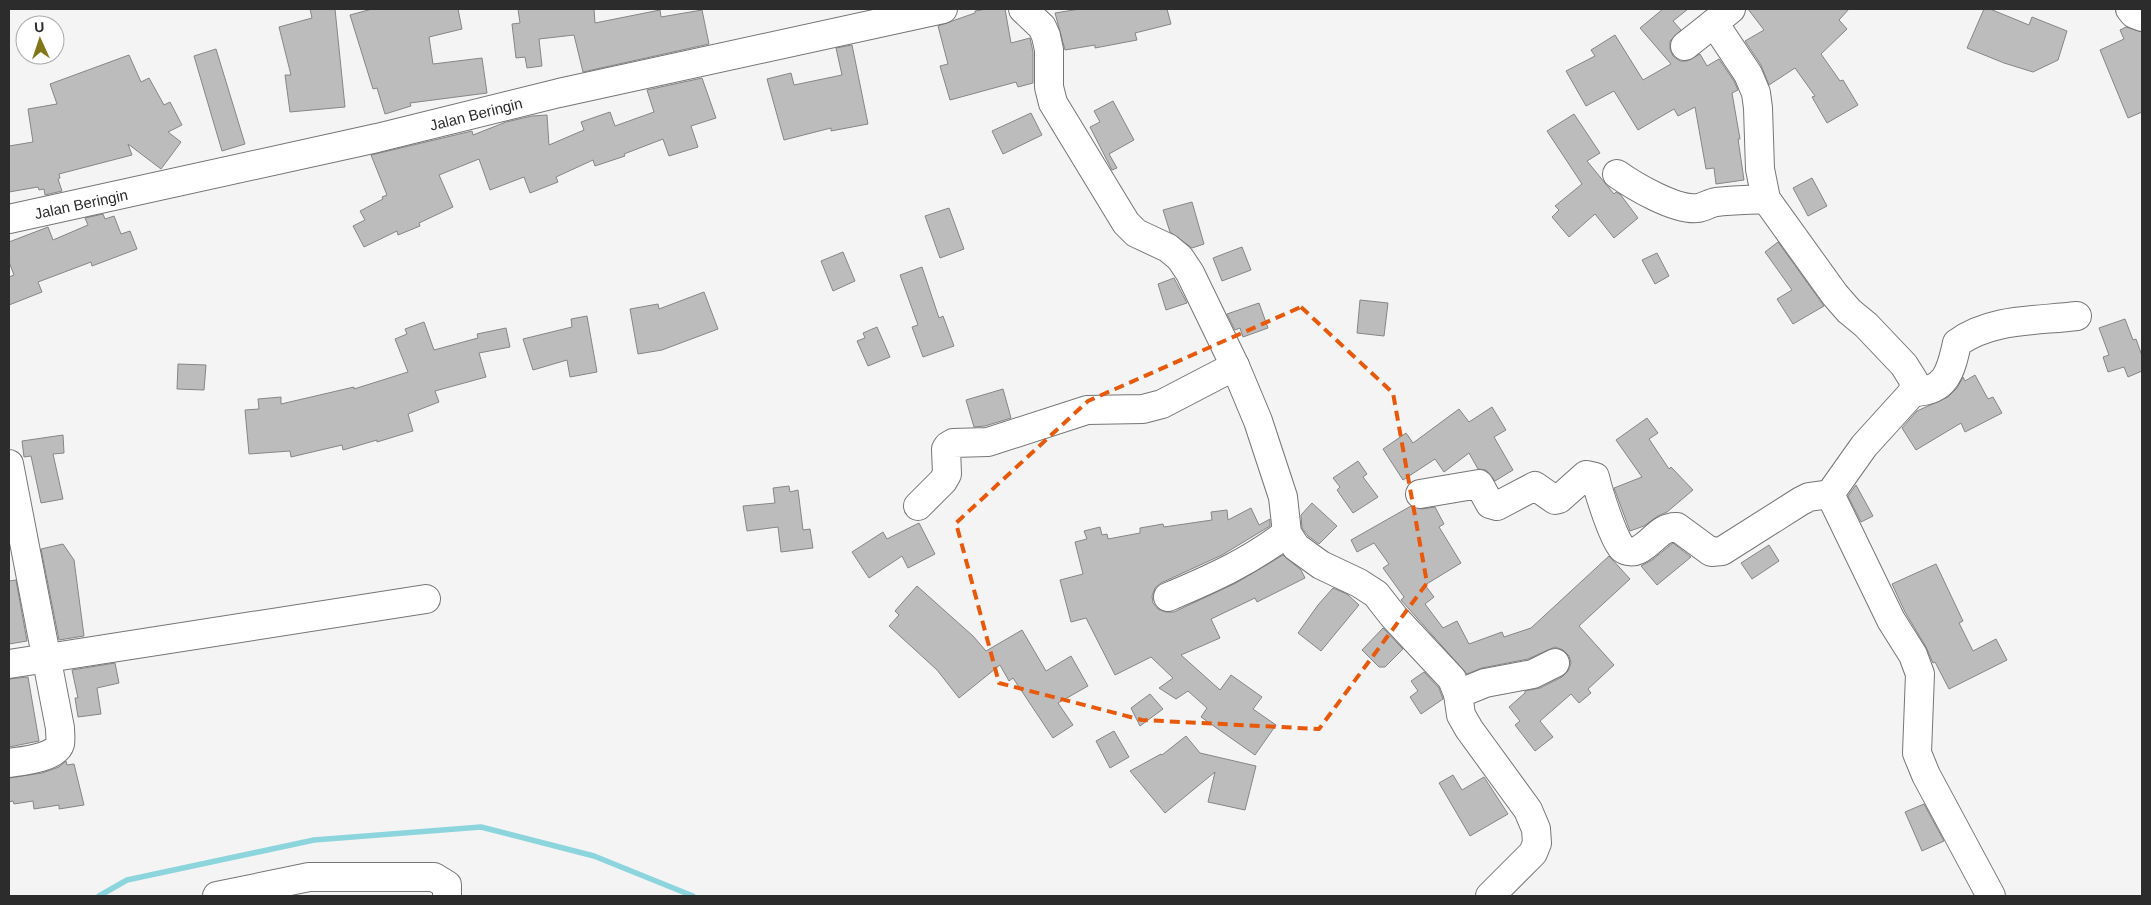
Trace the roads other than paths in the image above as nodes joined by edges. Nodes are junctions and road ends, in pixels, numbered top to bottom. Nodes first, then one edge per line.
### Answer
1 (943, 9) edge
2 (1023, 9) edge
3 (2130, 9) edge
4 (1722, 16) edge
5 (2142, 17) edge
6 (1685, 46) dead end
7 (1617, 174) dead end
8 (1766, 199) junction
9 (9, 220) edge
10 (2077, 316) dead end
11 (1235, 366) junction
12 (1913, 392) junction
13 (9, 464) edge
14 (1420, 494) dead end
15 (1830, 494) junction
16 (918, 506) dead end
17 (1288, 533) junction
18 (1168, 597) dead end
19 (426, 599) dead end
20 (46, 658) junction
21 (1555, 663) dead end
22 (9, 664) edge
23 (1458, 694) junction
24 (9, 763) edge
25 (217, 896) edge
26 (447, 896) edge
27 (1490, 896) edge
28 (1991, 896) edge

1 - 9 street, Jalan Beringin
2 - 11 street
3 - 5 street
4 - 6 street
4 - 8 street
7 - 8 street
8 - 12 street
10 - 12 street
11 - 16 street
11 - 17 street
12 - 15 street
13 - 20 street
14 - 15 street
15 - 28 street
17 - 18 street
17 - 23 street
19 - 20 street
20 - 22 street
20 - 24 street
21 - 23 street
23 - 27 street
25 - 26 street

